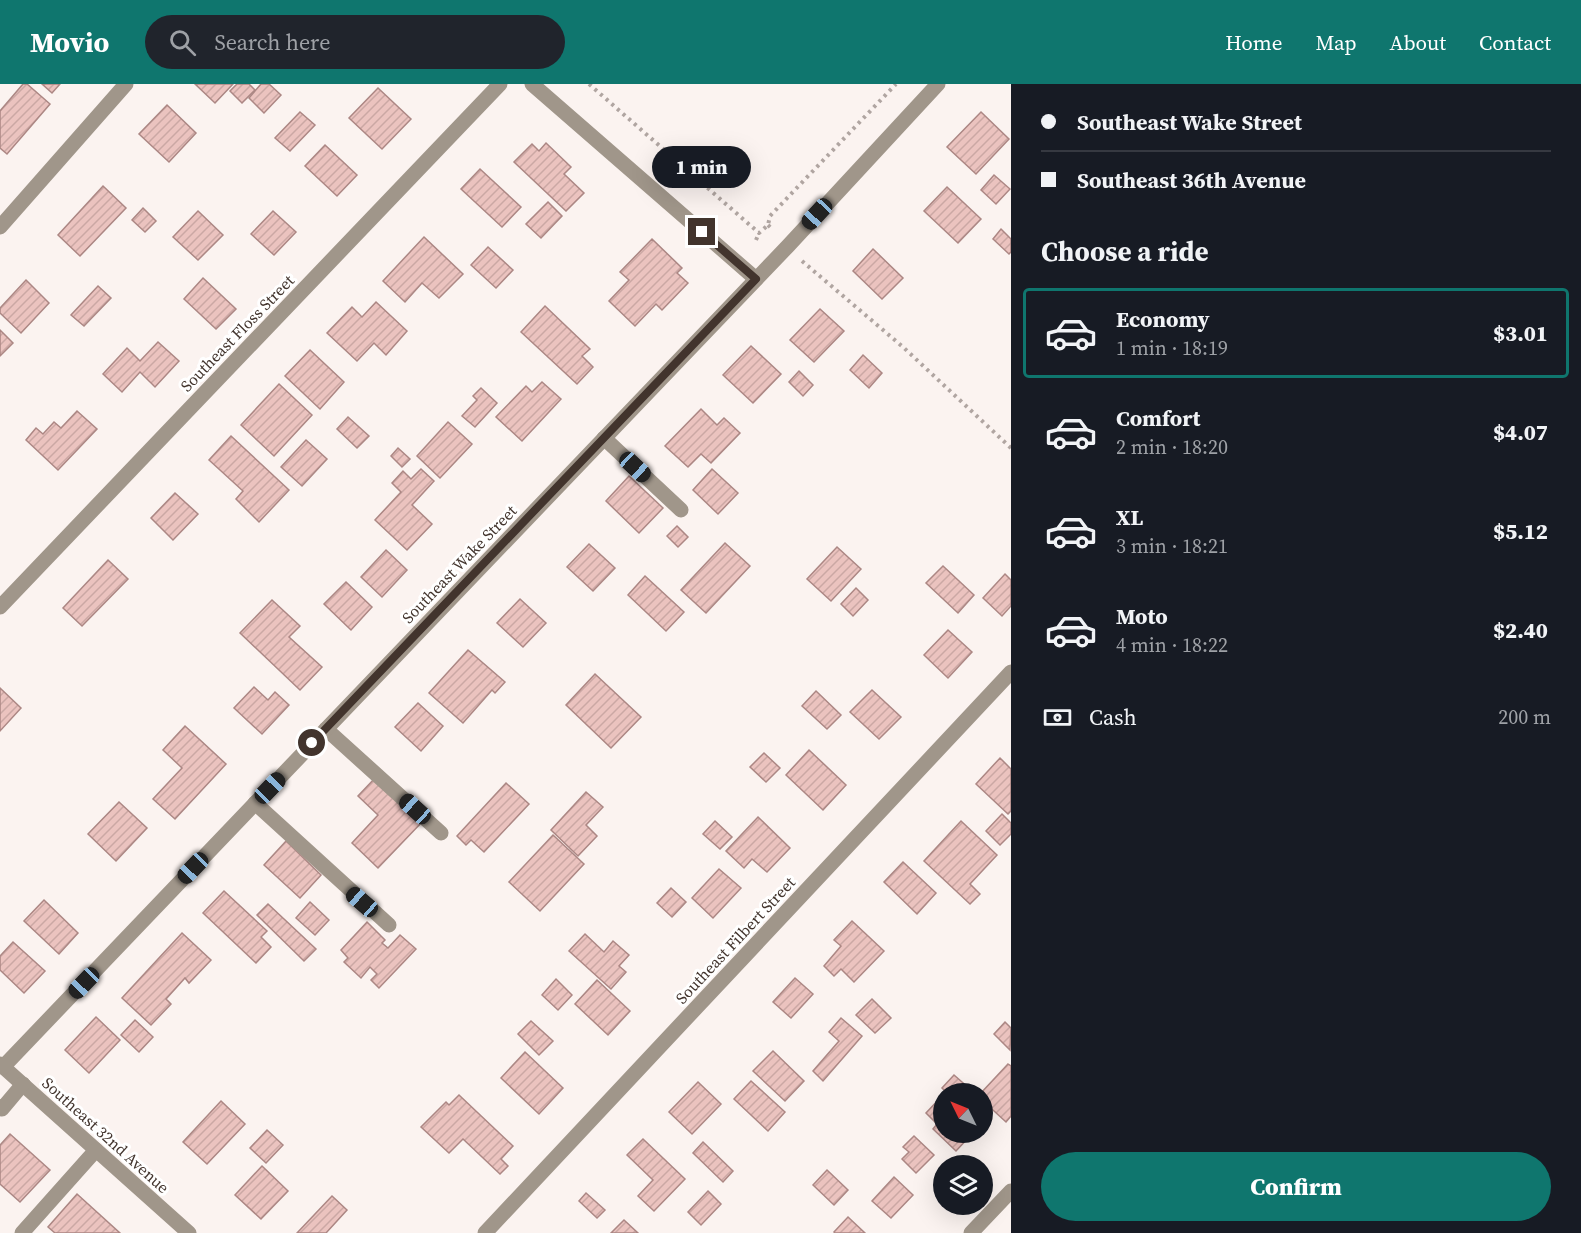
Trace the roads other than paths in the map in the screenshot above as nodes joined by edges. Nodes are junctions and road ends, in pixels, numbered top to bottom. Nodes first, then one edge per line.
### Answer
1 (126, 84) edge
2 (500, 84) edge
3 (532, 84) edge
4 (936, 85) edge
5 (0, 227) edge
6 (756, 279) junction
7 (604, 438) junction
8 (681, 510) dead end
9 (0, 607) edge
10 (1011, 672) edge
11 (326, 729) junction
12 (255, 803) junction
13 (441, 833) dead end
14 (389, 925) dead end
15 (2, 1065) edge
16 (23, 1084) junction
17 (0, 1107) edge
18 (96, 1150) junction
19 (1011, 1191) edge
20 (22, 1233) edge
21 (189, 1233) edge
22 (485, 1233) edge
23 (971, 1233) edge

1 - 5 street
2 - 9 street, Southeast Floss Street
3 - 6 street
4 - 6 street, Southeast Wake Street
6 - 7 street, Southeast Wake Street
7 - 8 street
7 - 11 street, Southeast Wake Street
10 - 22 street, Southeast Filbert Street
11 - 12 street, Southeast Wake Street
11 - 13 street
12 - 14 street
12 - 15 street, Southeast Wake Street
15 - 16 street, Southeast 32nd Avenue
16 - 17 street
16 - 18 street, Southeast 32nd Avenue
18 - 20 street
18 - 21 street, Southeast 32nd Avenue
19 - 23 street

